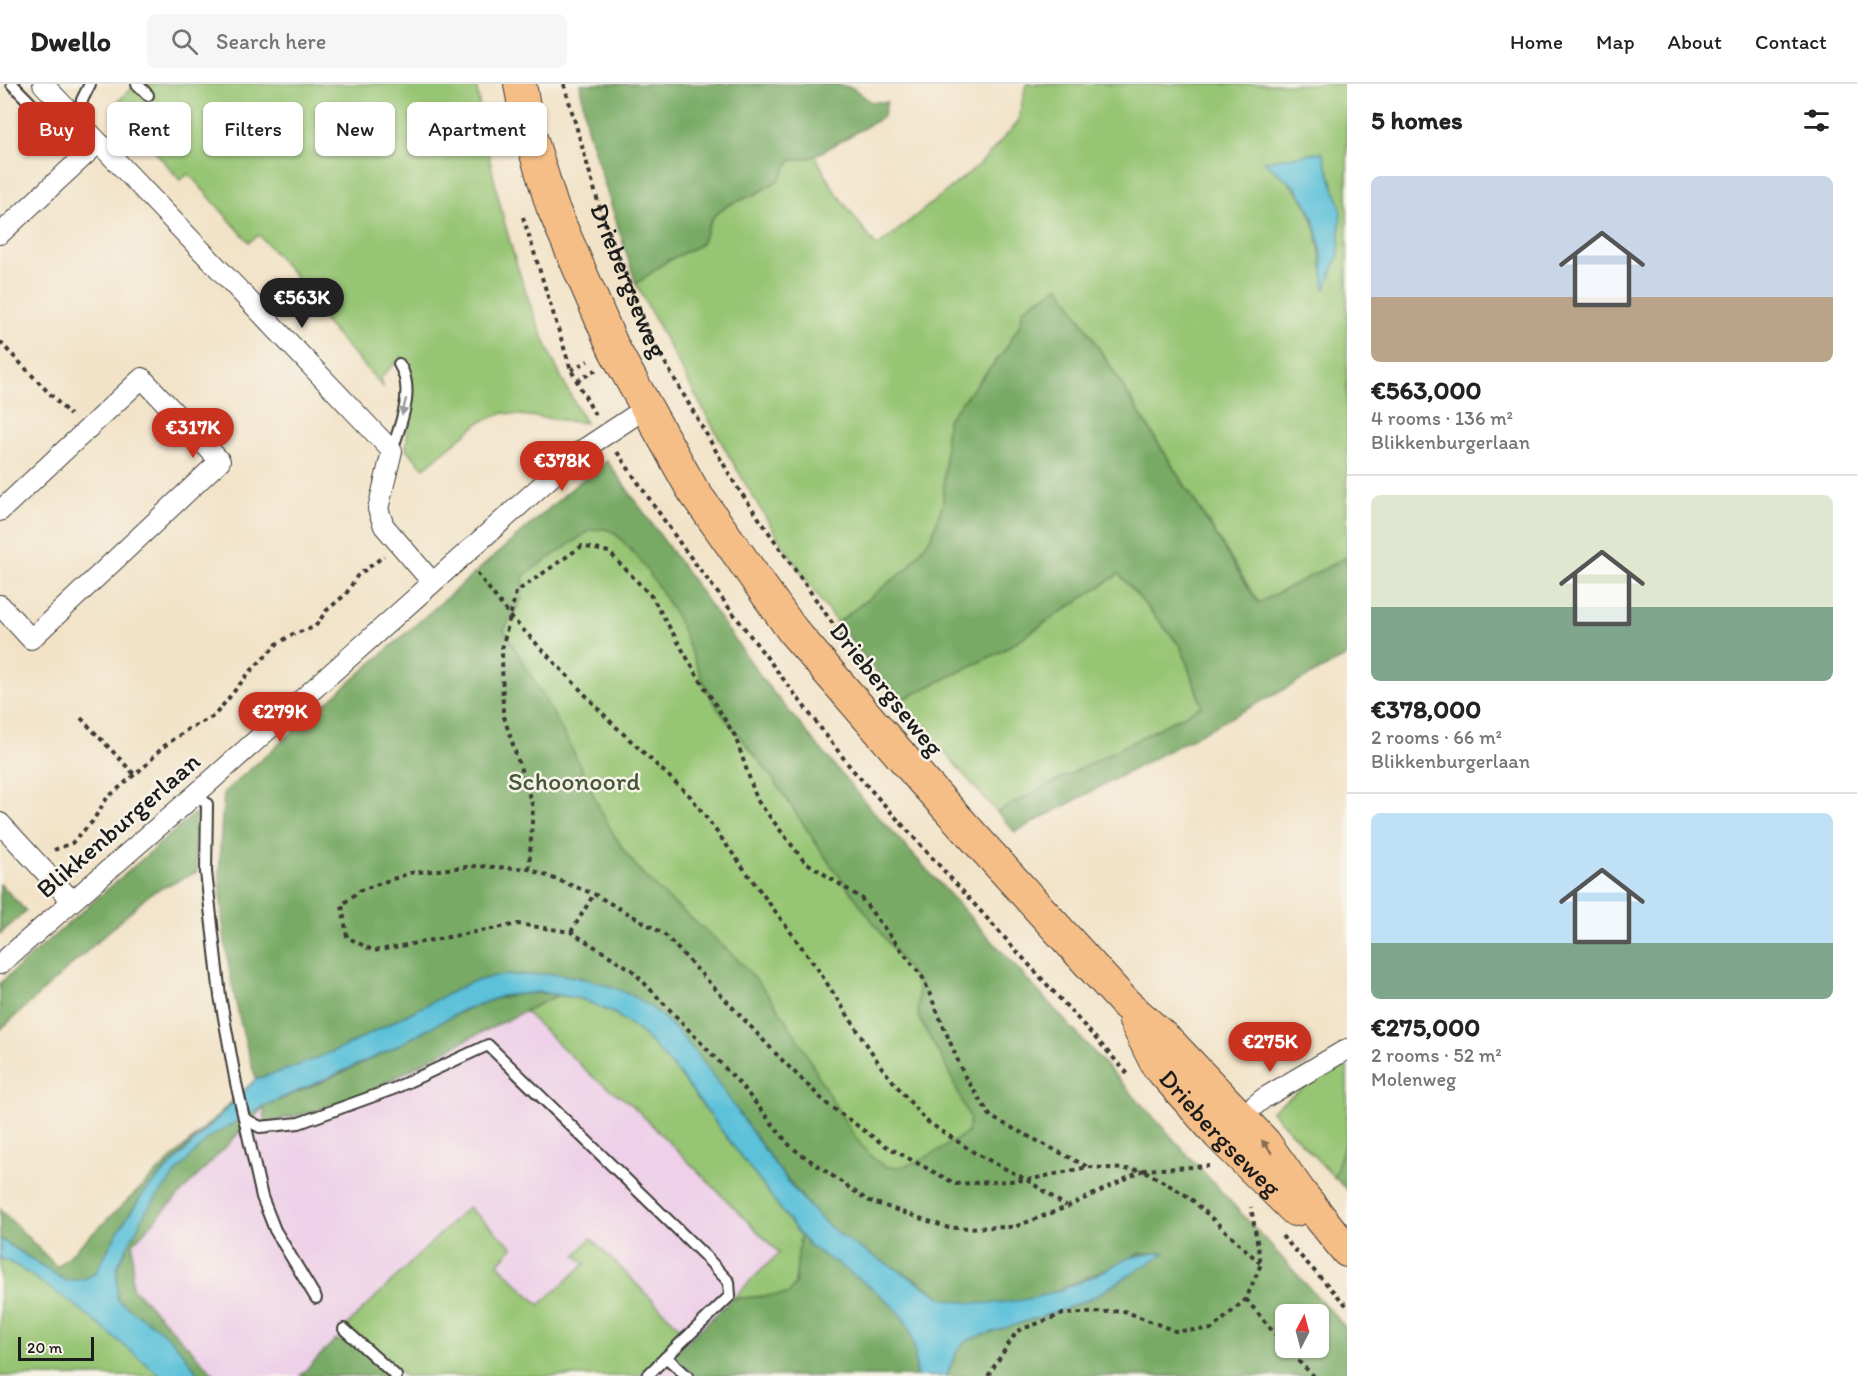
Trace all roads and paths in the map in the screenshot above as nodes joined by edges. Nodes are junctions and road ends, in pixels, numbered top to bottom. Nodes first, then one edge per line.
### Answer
1 (12, 84) edge
2 (43, 84) edge
3 (90, 84) edge
4 (137, 84) edge
5 (520, 84) edge
6 (564, 84) edge
7 (148, 95) dead end
8 (60, 102) edge
9 (82, 102) edge
10 (95, 140) edge
11 (98, 143) junction
12 (0, 234) edge
13 (0, 342) edge
14 (399, 364) dead end
15 (577, 381) dead end
16 (646, 408) junction
17 (85, 431) junction
18 (605, 433) junction
19 (392, 451) junction
20 (0, 511) edge
21 (399, 545) junction
22 (464, 556) junction
23 (432, 582) junction
24 (0, 605) edge
25 (510, 616) junction
26 (894, 701) dead end
27 (81, 718) dead end
28 (134, 774) junction
29 (196, 794) junction
30 (0, 823) edge
31 (36, 862) junction
32 (530, 869) junction
33 (594, 894) junction
34 (72, 901) junction
35 (571, 932) junction
36 (0, 964) edge
37 (1347, 1049) edge
38 (1129, 1076) dead end
39 (245, 1119) junction
40 (1222, 1137) junction
41 (1088, 1167) junction
42 (1144, 1170) junction
43 (1027, 1180) junction
44 (1067, 1206) junction
45 (1258, 1212) dead end
46 (1275, 1229) dead end
47 (1344, 1247) edge
48 (1261, 1264) junction
49 (316, 1298) dead end
50 (1246, 1299) junction
51 (1347, 1306) edge
52 (344, 1329) dead end
53 (666, 1357) junction
54 (396, 1376) edge
55 (646, 1376) edge
56 (687, 1376) edge
57 (988, 1376) edge
58 (1314, 1376) edge

1 - 11 lane
2 - 8 street
3 - 9 lane
4 - 7 lane
5 - 16 main road, Driebergseweg
6 - 26 path, Driebergseweg
10 - 11 street
11 - 12 street
11 - 19 street
13 - 17 path
14 -> 19 lane
15 - 18 path, Driebergseweg
16 - 18 street, Blikkenburgerlaan
16 - 40 main road, Driebergseweg
17 - 20 street
17 - 24 street
18 - 22 street, Blikkenburgerlaan
18 - 38 path, Driebergseweg
19 - 21 street
21 - 23 street
21 - 28 path
22 - 23 street, Blikkenburgerlaan
22 - 25 path
23 - 29 street, Blikkenburgerlaan
25 - 32 path
25 - 41 path
25 - 43 path
27 - 28 path
28 - 31 path
29 - 34 street, Blikkenburgerlaan
29 - 39 lane
30 - 31 street
31 - 34 street
32 - 33 path
32 - 35 path
33 - 35 path
33 - 43 path
34 - 36 street, Blikkenburgerlaan
35 - 44 path
37 - 40 street
39 - 49 lane
39 - 53 lane
40 - 42 path, Driebergseweg
40 - 47 main road, Driebergseweg
41 - 42 path
41 - 43 path
42 - 44 path
42 - 48 path
43 - 44 path
45 - 48 path, Driebergseweg
46 - 51 path, Driebergseweg
48 - 50 path
50 - 57 path
50 - 58 path
52 - 54 lane
53 - 55 lane
53 - 56 lane

